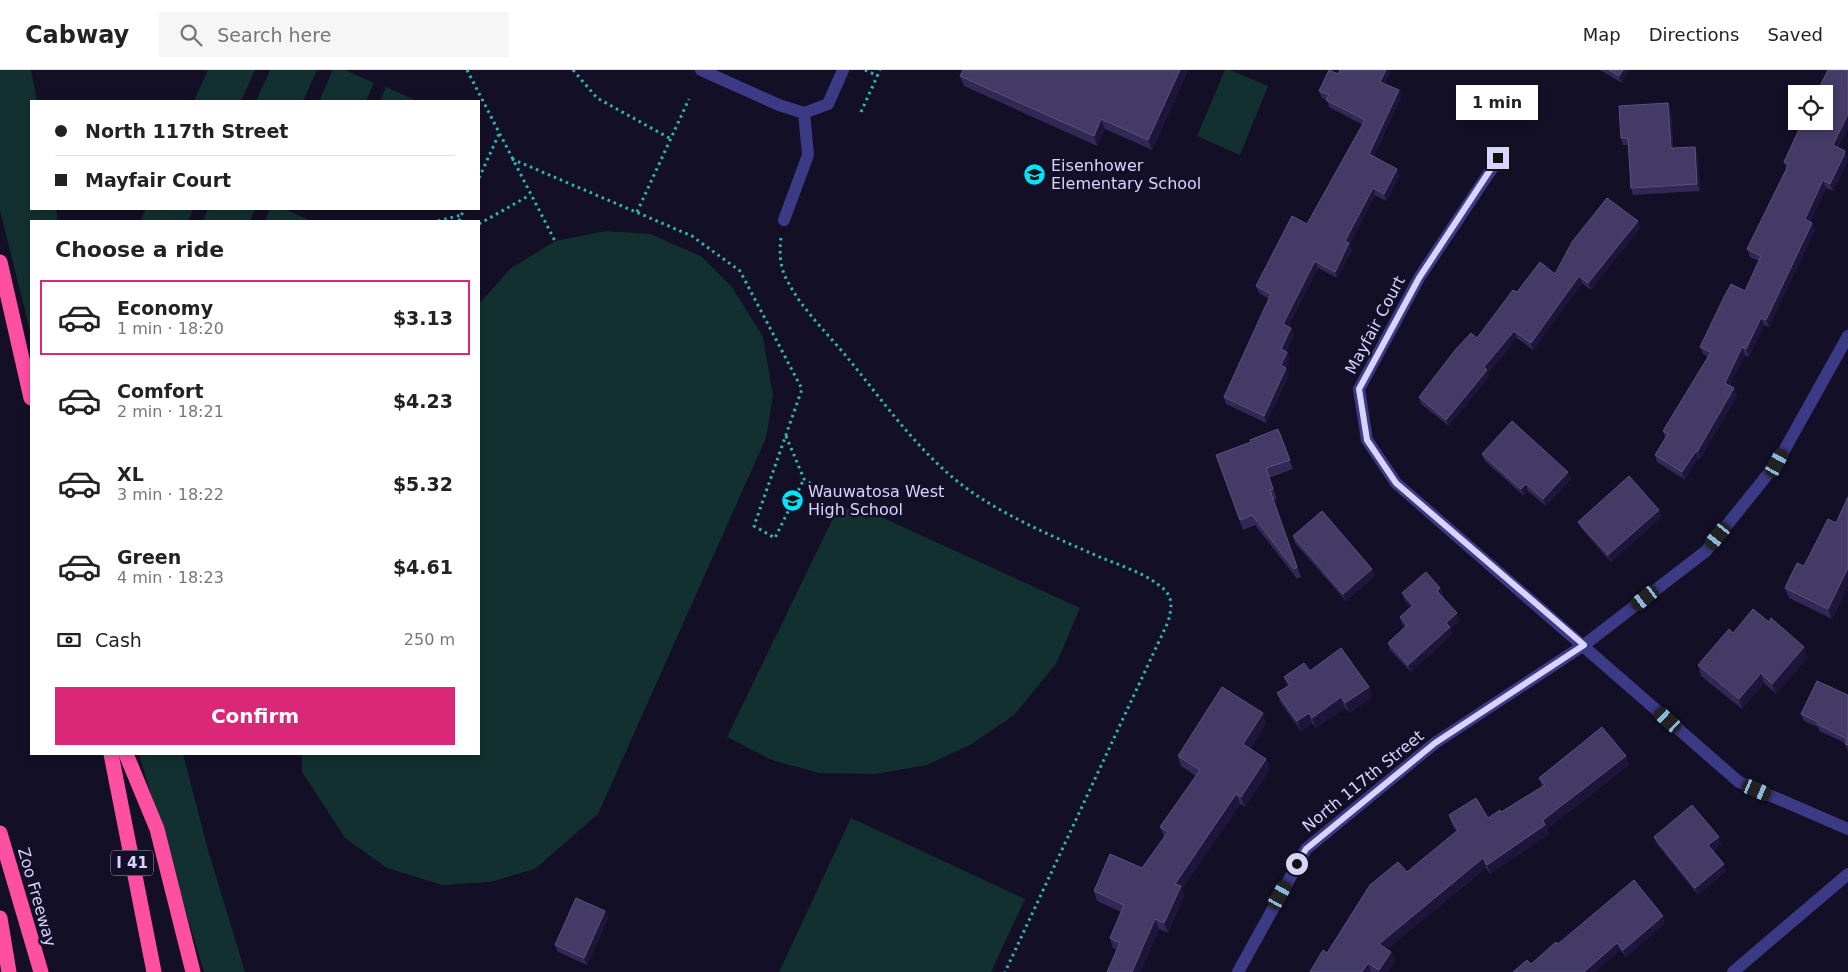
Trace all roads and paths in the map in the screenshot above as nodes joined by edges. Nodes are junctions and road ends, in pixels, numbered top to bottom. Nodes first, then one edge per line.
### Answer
1 (467, 70) edge
2 (573, 70) edge
3 (700, 70) edge
4 (843, 70) edge
5 (865, 70) edge
6 (880, 70) edge
7 (878, 76) junction
8 (689, 99) dead end
9 (862, 112) dead end
10 (804, 113) junction
11 (499, 134) junction
12 (671, 139) junction
13 (1498, 158) dead end
14 (512, 159) junction
15 (480, 176) edge
16 (530, 195) junction
17 (464, 210) edge
18 (637, 212) junction
19 (462, 215) junction
20 (442, 220) edge
21 (459, 220) edge
22 (784, 220) joint
23 (480, 223) edge
24 (555, 241) dead end
25 (0, 262) edge
26 (1848, 336) edge
27 (30, 394) edge
28 (785, 435) junction
29 (804, 479) junction
30 (832, 498) dead end
31 (1584, 645) junction
32 (111, 755) edge
33 (126, 755) edge
34 (1848, 829) edge
35 (0, 832) edge
36 (1848, 874) edge
37 (0, 918) edge
38 (9, 972) edge
39 (41, 972) edge
40 (154, 972) edge
41 (193, 972) edge
42 (1005, 972) edge
43 (1238, 972) edge
44 (1733, 972) edge

1 - 11 path
2 - 12 path
3 - 10 street
4 - 10 street
5 - 7 path
6 - 7 path
7 - 9 path
8 - 12 path
10 - 22 street
11 - 14 path
11 - 15 path
12 - 18 path
13 - 31 street, Mayfair Court
14 - 16 path
14 - 18 path
16 - 23 path
16 - 24 path
17 - 19 path
18 - 28 path
19 - 20 path
19 - 21 path
22 - 42 path
25 - 27 highway
26 - 31 street, North 117th Street
28 - 29 path
28 - 29 path
29 - 30 path
31 - 34 street, Mayfair Court
31 - 43 street, North 117th Street
32 - 40 highway, I 41
33 - 41 highway
35 - 39 highway, Zoo Freeway
36 - 44 street
37 - 38 highway

